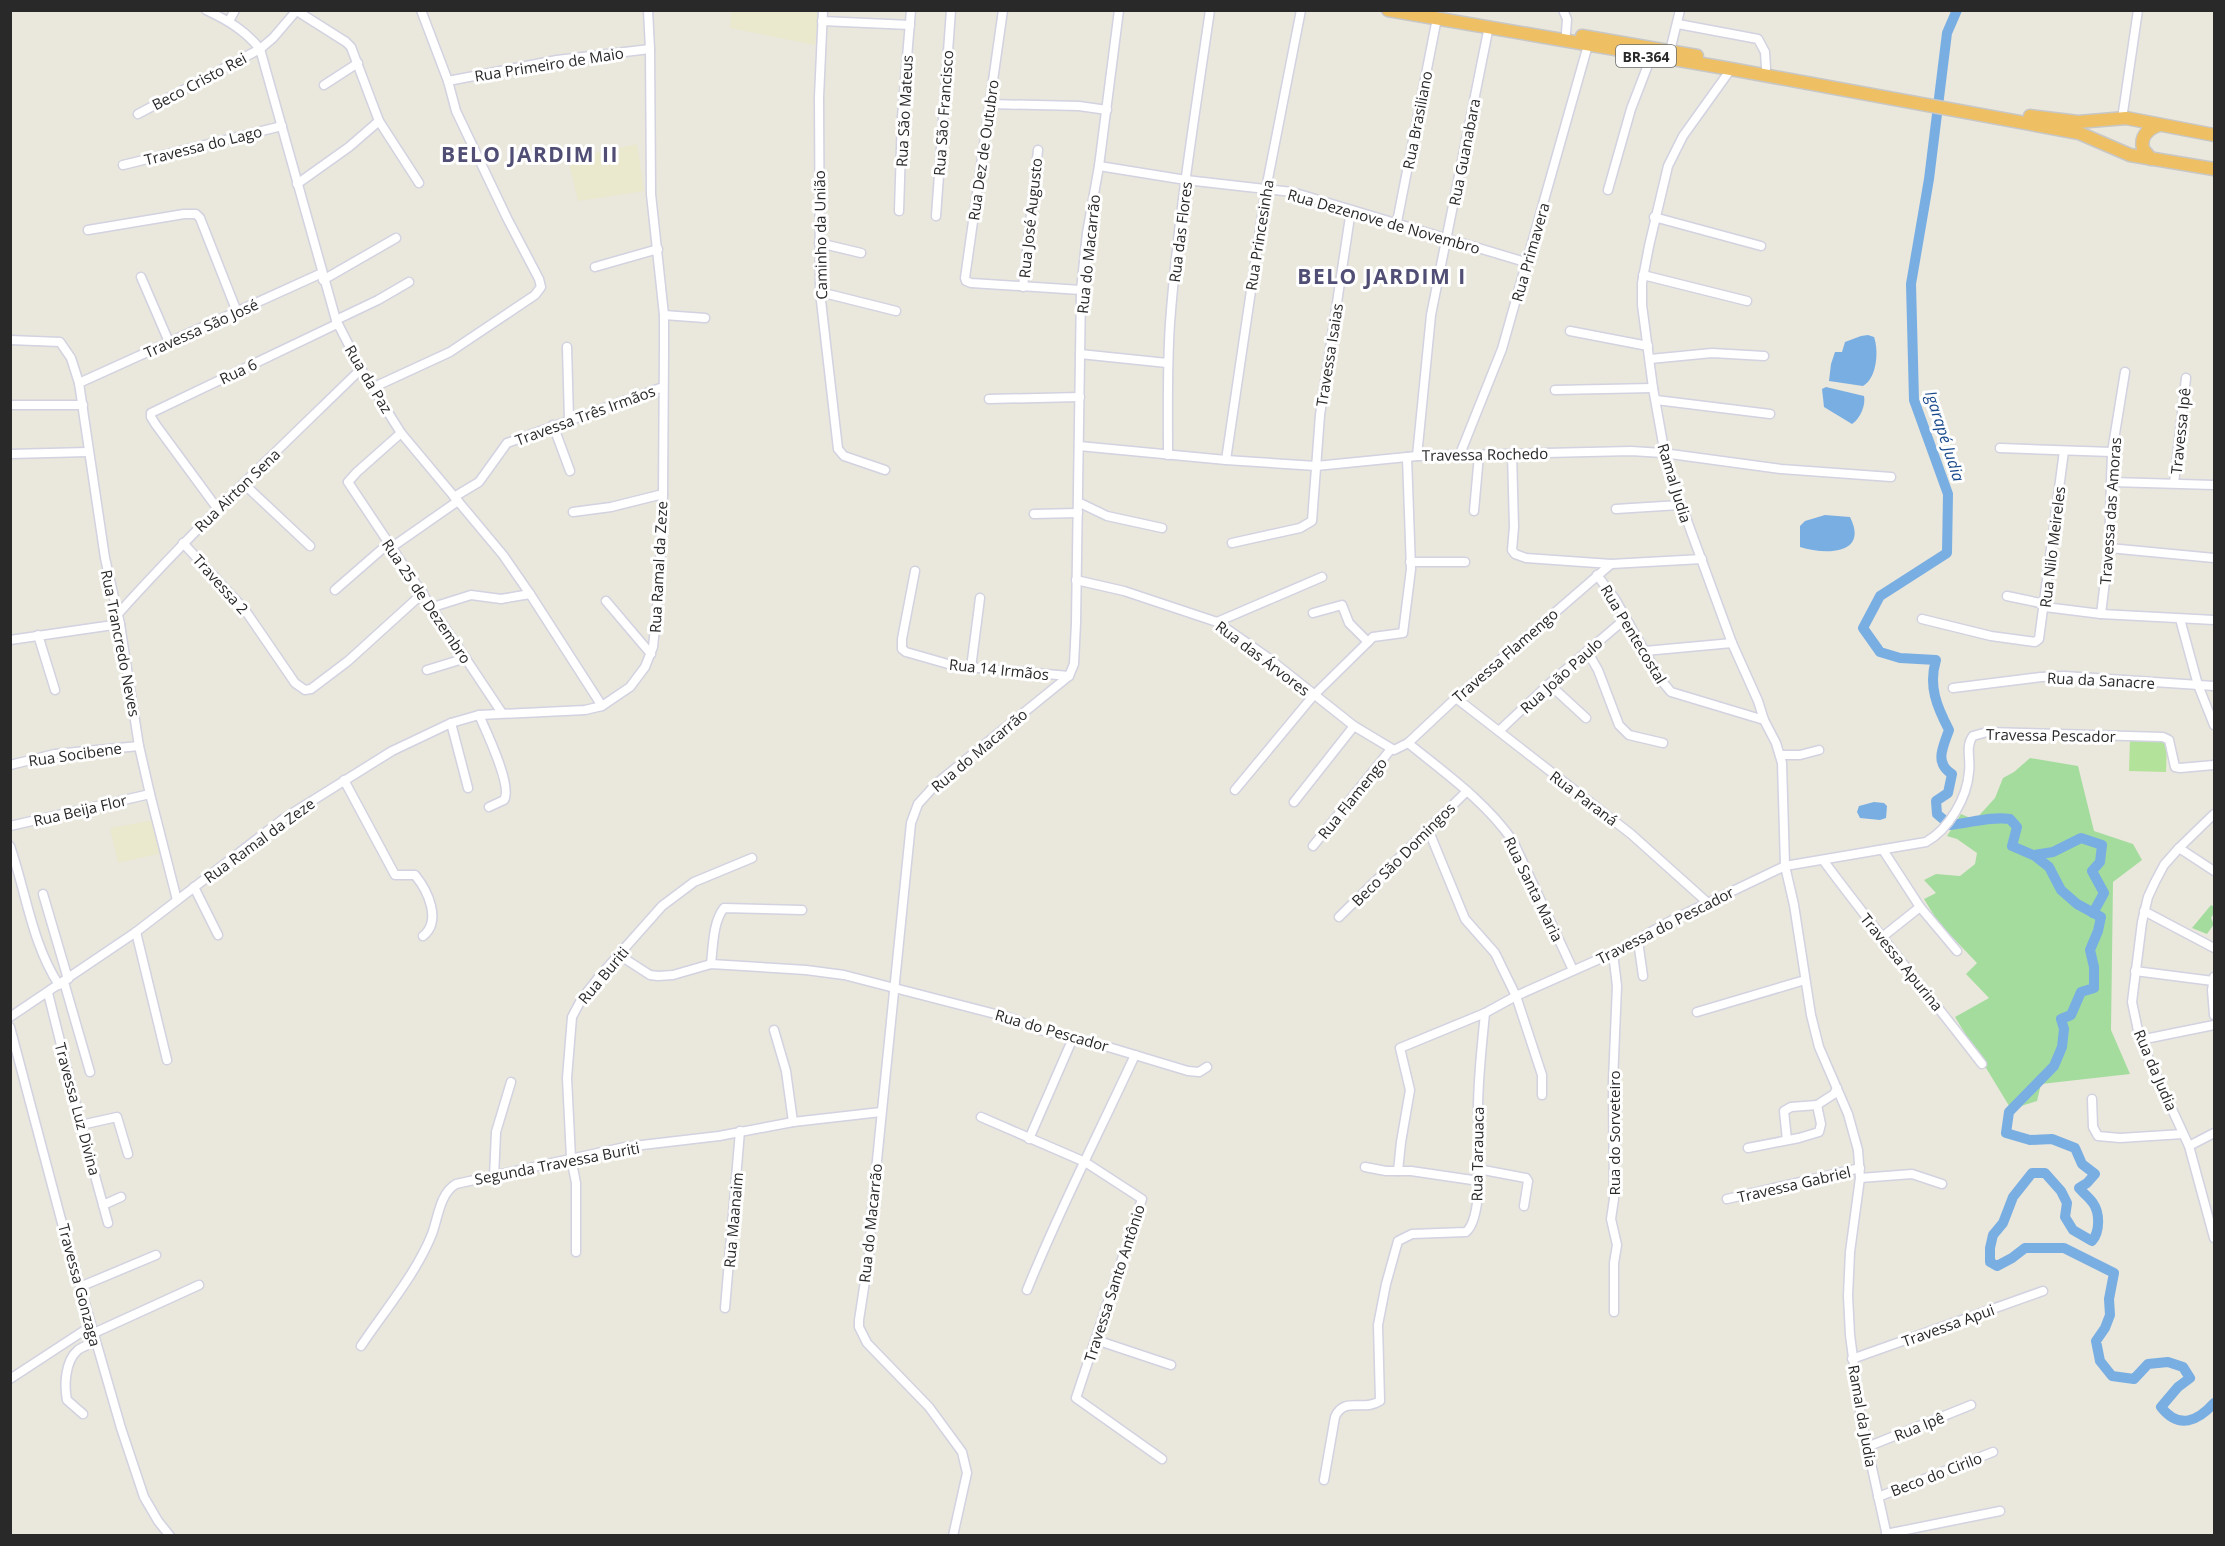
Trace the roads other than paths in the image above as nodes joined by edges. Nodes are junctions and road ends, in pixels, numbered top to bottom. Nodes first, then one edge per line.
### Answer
1 (206, 10) edge
2 (235, 10) edge
3 (421, 10) edge
4 (648, 10) edge
5 (823, 10) edge
6 (911, 10) edge
7 (951, 10) edge
8 (1003, 10) edge
9 (1119, 10) edge
10 (1210, 10) edge
11 (1301, 10) edge
12 (1388, 10) edge
13 (1563, 10) edge
14 (1680, 10) edge
15 (2138, 10) edge
16 (297, 11) edge
17 (1438, 14) edge
18 (229, 21) junction
19 (822, 21) junction
20 (1678, 24) junction
21 (910, 25) junction
22 (1489, 27) junction
23 (1566, 33) junction
24 (1588, 45) junction
25 (260, 49) junction
26 (650, 49) junction
27 (1670, 51) junction
28 (1651, 57) junction
29 (358, 63) junction
30 (1766, 68) junction
31 (1731, 69) junction
32 (448, 81) junction
33 (324, 85) dead end
34 (1904, 98) junction
35 (990, 104) junction
36 (1107, 110) junction
37 (1991, 113) junction
38 (138, 114) dead end
39 (2122, 119) junction
40 (378, 121) junction
41 (2159, 125) junction
42 (282, 126) junction
43 (2214, 135) edge
44 (1038, 150) dead end
45 (2151, 159) junction
46 (123, 165) dead end
47 (1099, 166) junction
48 (2214, 169) edge
49 (1186, 180) junction
50 (419, 183) dead end
51 (297, 184) junction
52 (1266, 189) junction
53 (1608, 190) dead end
54 (1351, 210) junction
55 (899, 211) dead end
56 (936, 216) dead end
57 (1654, 217) junction
58 (1397, 222) junction
59 (88, 230) dead end
60 (396, 238) dead end
61 (1447, 239) junction
62 (819, 243) junction
63 (1761, 246) dead end
64 (658, 249) junction
65 (861, 253) dead end
66 (1525, 262) junction
67 (595, 267) dead end
68 (1643, 274) junction
69 (141, 277) dead end
70 (323, 277) junction
71 (409, 282) dead end
72 (1023, 287) junction
73 (1081, 290) junction
74 (820, 292) junction
75 (1747, 301) dead end
76 (896, 311) dead end
77 (237, 312) junction
78 (664, 315) junction
79 (705, 318) dead end
80 (337, 322) junction
81 (1570, 331) dead end
82 (10, 340) edge
83 (170, 342) junction
84 (1648, 346) junction
85 (567, 347) dead end
86 (1080, 354) junction
87 (1764, 356) dead end
88 (1650, 359) junction
89 (1167, 363) junction
90 (361, 369) junction
91 (2125, 372) dead end
92 (2186, 378) dead end
93 (79, 383) junction
94 (663, 387) junction
95 (372, 388) junction
96 (1653, 388) junction
97 (1555, 390) dead end
98 (1080, 397) junction
99 (989, 399) dead end
100 (1656, 400) junction
101 (10, 405) edge
102 (82, 405) junction
103 (1770, 414) dead end
104 (569, 420) junction
105 (553, 425) junction
106 (401, 433) junction
107 (1078, 446) junction
108 (2000, 448) dead end
109 (2064, 451) junction
110 (88, 452) junction
111 (2112, 452) junction
112 (1512, 453) junction
113 (1663, 453) junction
114 (10, 454) edge
115 (1460, 454) junction
116 (1168, 455) junction
117 (1479, 455) junction
118 (1417, 456) junction
119 (1407, 457) junction
120 (1226, 460) junction
121 (1316, 466) junction
122 (885, 470) dead end
123 (570, 471) dead end
124 (1891, 477) dead end
125 (2112, 482) junction
126 (2174, 483) junction
127 (244, 484) junction
128 (2214, 485) edge
129 (663, 494) junction
130 (456, 499) junction
131 (1078, 502) junction
132 (1679, 505) junction
133 (217, 508) junction
134 (1616, 509) dead end
135 (1474, 511) dead end
136 (573, 512) dead end
137 (1078, 513) junction
138 (1034, 514) dead end
139 (1162, 528) dead end
140 (183, 543) junction
141 (1232, 543) dead end
142 (390, 545) junction
143 (310, 546) dead end
144 (2109, 548) junction
145 (2214, 558) edge
146 (1702, 559) junction
147 (1410, 562) junction
148 (1465, 562) dead end
149 (1611, 564) junction
150 (915, 571) dead end
151 (1598, 575) junction
152 (1322, 577) dead end
153 (1077, 580) junction
154 (335, 590) dead end
155 (423, 593) junction
156 (530, 594) junction
157 (2007, 596) dead end
158 (980, 598) dead end
159 (606, 601) dead end
160 (2045, 606) junction
161 (433, 608) junction
162 (1313, 613) dead end
163 (2101, 614) junction
164 (117, 615) junction
165 (1625, 619) junction
166 (1922, 619) dead end
167 (2180, 619) junction
168 (2214, 620) edge
169 (1217, 622) junction
170 (120, 624) junction
171 (38, 635) junction
172 (10, 640) edge
173 (1368, 642) junction
174 (1732, 643) junction
175 (1587, 651) junction
176 (1645, 651) junction
177 (651, 654) junction
178 (466, 658) junction
179 (971, 668) junction
180 (427, 670) dead end
181 (1069, 676) junction
182 (1549, 684) junction
183 (2198, 685) junction
184 (2214, 686) edge
185 (1953, 688) dead end
186 (55, 690) dead end
187 (1313, 696) junction
188 (1456, 698) junction
189 (602, 706) junction
190 (502, 713) junction
191 (479, 716) junction
192 (1586, 718) dead end
193 (1764, 720) junction
194 (451, 723) junction
195 (2214, 725) edge
196 (1354, 726) junction
197 (1499, 731) junction
198 (1663, 743) dead end
199 (1405, 745) junction
200 (139, 746) junction
201 (1391, 749) junction
202 (1819, 750) dead end
203 (1780, 755) junction
204 (10, 765) edge
205 (2214, 765) edge
206 (344, 780) junction
207 (468, 788) dead end
208 (1235, 790) dead end
209 (1467, 791) junction
210 (150, 794) junction
211 (1294, 802) dead end
212 (489, 807) dead end
213 (2214, 814) edge
214 (10, 826) edge
215 (1428, 829) junction
216 (1938, 832) joint
217 (10, 846) edge
218 (1313, 846) dead end
219 (2179, 848) junction
220 (1883, 850) junction
221 (752, 858) dead end
222 (1823, 860) junction
223 (1785, 866) junction
224 (2214, 871) edge
225 (194, 887) junction
226 (43, 894) dead end
227 (177, 900) junction
228 (1708, 903) junction
229 (1920, 907) junction
230 (802, 910) dead end
231 (2144, 911) junction
232 (1339, 918) dead end
233 (136, 932) junction
234 (218, 935) dead end
235 (423, 936) dead end
236 (1881, 938) junction
237 (1638, 941) junction
238 (2214, 948) edge
239 (1957, 951) dead end
240 (1613, 953) junction
241 (619, 955) junction
242 (711, 964) junction
243 (1573, 970) junction
244 (2135, 971) junction
245 (1643, 976) dead end
246 (2214, 979) edge
247 (1805, 980) junction
248 (64, 982) junction
249 (895, 988) junction
250 (48, 993) junction
251 (1516, 996) junction
252 (10, 1009) edge
253 (20, 1010) junction
254 (1697, 1012) dead end
255 (1485, 1013) junction
256 (2214, 1015) edge
257 (10, 1017) edge
258 (2214, 1025) edge
259 (10, 1027) edge
260 (774, 1030) dead end
261 (1072, 1038) junction
262 (2140, 1040) junction
263 (1135, 1055) junction
264 (167, 1060) dead end
265 (1982, 1064) dead end
266 (1207, 1067) dead end
267 (90, 1072) dead end
268 (511, 1082) dead end
269 (1837, 1088) junction
270 (1542, 1095) dead end
271 (2092, 1099) dead end
272 (1817, 1105) junction
273 (881, 1112) junction
274 (981, 1117) dead end
275 (793, 1122) junction
276 (81, 1125) junction
277 (740, 1131) junction
278 (2183, 1134) junction
279 (2214, 1134) edge
280 (1029, 1139) junction
281 (1787, 1140) junction
282 (2189, 1146) junction
283 (1748, 1148) dead end
284 (128, 1154) dead end
285 (571, 1158) junction
286 (1086, 1162) junction
287 (1365, 1167) dead end
288 (1860, 1168) junction
289 (1478, 1169) junction
290 (1398, 1171) junction
291 (494, 1177) junction
292 (1860, 1178) junction
293 (1479, 1181) junction
294 (1941, 1184) dead end
295 (2214, 1191) edge
296 (2204, 1194) junction
297 (121, 1197) dead end
298 (1727, 1199) dead end
299 (103, 1205) junction
300 (1524, 1206) dead end
301 (108, 1223) dead end
302 (2214, 1238) edge
303 (576, 1252) dead end
304 (156, 1255) dead end
305 (199, 1285) dead end
306 (81, 1286) junction
307 (1027, 1290) dead end
308 (2043, 1291) dead end
309 (725, 1308) dead end
310 (1614, 1312) dead end
311 (93, 1334) junction
312 (1096, 1340) junction
313 (362, 1346) dead end
314 (1852, 1359) junction
315 (1171, 1365) dead end
316 (10, 1379) edge
317 (1971, 1406) dead end
318 (83, 1414) dead end
319 (1868, 1447) junction
320 (1993, 1452) dead end
321 (1162, 1459) dead end
322 (1324, 1480) dead end
323 (1878, 1497) junction
324 (2000, 1511) dead end
325 (1887, 1535) edge
326 (170, 1536) edge
327 (953, 1536) edge

1 - 18 street
2 - 18 street
3 - 32 street
4 - 26 street, Rua Ramal da Zeze
5 - 19 street, Caminho da União
6 - 21 street, Rua São Mateus
7 - 56 street, Rua São Francisco
8 - 35 street, Rua Dez de Outubro
9 - 36 street, Rua do Macarrão
10 - 49 street, Rua das Flores
11 - 52 street, Rua Princesinha
12 - 17 highway, BR-364
13 - 23 street
14 - 20 street
15 - 39 street
16 - 25 street
16 - 29 street
17 - 22 highway, BR-364
17 - 23 highway, BR-364
17 - 58 street, Rua Brasiliano
18 - 25 street
19 - 21 street
19 - 62 street, Caminho da União
20 - 27 street
20 - 30 street
21 - 55 street, Rua São Mateus
22 - 24 highway, BR-364
22 - 61 street, Rua Guanabara
23 - 27 highway, BR-364
24 - 28 highway, BR-364
24 - 66 street, Rua Primavera
25 - 38 street, Beco Cristo Rei
25 - 42 street, Rua da Paz
26 - 32 street, Rua Primeiro de Maio
26 - 64 street, Rua Ramal da Zeze
27 - 30 highway, BR-364
28 - 31 highway, BR-364
28 - 53 street
29 - 33 street
29 - 40 street
30 - 34 highway, BR-364
31 - 34 highway, BR-364
31 - 57 street, Ramal Judia
32 - 95 street
34 - 37 highway, BR-364
35 - 36 street
35 - 72 street, Rua Dez de Outubro
36 - 47 street, Rua do Macarrão
37 - 39 highway, BR-364
37 - 45 highway, BR-364
39 - 41 highway, BR-364
40 - 50 street
40 - 51 street
41 - 43 highway, BR-364
41 - 45 highway
42 - 46 street, Travessa do Lago
42 - 51 street, Rua da Paz
44 - 72 street, Rua José Augusto
45 - 48 highway, BR-364
47 - 49 street, Rua Dezenove de Novembro
47 - 73 street, Rua do Macarrão
49 - 52 street, Rua Dezenove de Novembro
49 - 89 street, Rua das Flores
51 - 70 street, Rua da Paz
52 - 54 street, Rua Dezenove de Novembro
52 - 120 street, Rua Princesinha
54 - 58 street, Rua Dezenove de Novembro
54 - 121 street, Travessa Isaias
57 - 63 street
57 - 68 street, Ramal Judia
58 - 61 street, Rua Dezenove de Novembro
59 - 77 street
60 - 70 street, Travessa São José
61 - 66 street, Rua Dezenove de Novembro
61 - 118 street, Rua Guanabara
62 - 65 street
62 - 74 street, Caminho da União
64 - 67 street
64 - 78 street, Rua Ramal da Zeze
66 - 115 street, Rua Primavera
68 - 75 street
68 - 84 street, Ramal Judia
69 - 83 street
70 - 77 street, Travessa São José
70 - 80 street, Rua da Paz
71 - 80 street
72 - 73 street
73 - 86 street, Rua do Macarrão
74 - 76 street
74 - 122 street, Caminho da União
77 - 83 street, Travessa São José
78 - 79 street
78 - 94 street, Rua Ramal da Zeze
80 - 90 street, Rua da Paz
80 - 133 street, Rua 6
81 - 84 street
82 - 93 street
83 - 93 street, Travessa São José
84 - 88 street, Ramal Judia
85 - 104 street
86 - 89 street
86 - 98 street, Rua do Macarrão
87 - 88 street
88 - 96 street, Ramal Judia
89 - 116 street, Rua das Flores
90 - 95 street, Rua da Paz
90 - 127 street, Rua Airton Sena
91 - 111 street, Travessa das Amoras
92 - 126 street, Travessa Ipê
93 - 102 street, Rua Trancredo Neves
94 - 104 street, Travessa Três Irmãos
94 - 129 street, Rua Ramal da Zeze
95 - 106 street, Rua da Paz
96 - 97 street
96 - 100 street, Ramal Judia
98 - 99 street
98 - 107 street, Rua do Macarrão
100 - 103 street
100 - 113 street, Ramal Judia
101 - 102 street
102 - 110 street, Rua Trancredo Neves
104 - 105 street, Travessa Três Irmãos
105 - 123 street
105 - 130 street, Travessa Três Irmãos
106 - 130 street, Rua da Paz
106 - 142 street, Rua 25 de Dezembro
107 - 116 street, Travessa Rochedo
107 - 131 street, Rua do Macarrão
108 - 109 street
109 - 111 street
109 - 160 street, Rua Nilo Meireles
110 - 114 street
110 - 164 street, Rua Trancredo Neves
111 - 125 street, Travessa das Amoras
112 - 113 street, Travessa Rochedo
112 - 117 street, Travessa Rochedo
112 - 149 street
113 - 124 street, Travessa Rochedo
113 - 132 street, Ramal Judia
115 - 117 street, Travessa Rochedo
115 - 118 street, Travessa Rochedo
116 - 120 street, Travessa Rochedo
117 - 135 street
118 - 119 street, Travessa Rochedo
119 - 121 street, Travessa Rochedo
119 - 147 street
120 - 121 street, Travessa Rochedo
121 - 141 street, Travessa Isaias
125 - 126 street
125 - 144 street, Travessa das Amoras
126 - 128 street
127 - 133 street, Rua Airton Sena
127 - 143 street
129 - 136 street
129 - 177 street, Rua Ramal da Zeze
130 - 142 street
130 - 156 street, Rua da Paz
131 - 137 street, Rua do Macarrão
131 - 139 street
132 - 134 street
132 - 146 street, Ramal Judia
133 - 140 street, Rua Airton Sena
137 - 138 street
137 - 153 street, Rua do Macarrão
140 - 155 street, Travessa 2
140 - 164 street, Rua Airton Sena
142 - 154 street
142 - 155 street, Rua 25 de Dezembro
144 - 145 street
144 - 163 street, Travessa das Amoras
146 - 149 street
146 - 174 street, Ramal Judia
147 - 148 street
147 - 173 street
149 - 151 street, Travessa Flamengo
150 - 179 street, Rua 14 Irmãos
151 - 165 street, Rua Pentecostal
151 - 188 street, Travessa Flamengo
152 - 169 street
153 - 169 street, Rua das Árvores
153 - 181 street, Rua do Macarrão
155 - 161 street, Rua 25 de Dezembro
156 - 161 street
156 - 189 street, Rua da Paz
157 - 160 street
158 - 179 street
159 - 177 street
160 - 163 street
160 - 166 street, Rua Nilo Meireles
161 - 178 street, Rua 25 de Dezembro
162 - 173 street
163 - 167 street
164 - 170 street, Rua Trancredo Neves
165 - 175 street, Rua João Paulo
165 - 176 street, Rua Pentecostal
167 - 168 street
167 - 183 street
169 - 187 street, Rua das Árvores
170 - 171 street
170 - 200 street, Rua Trancredo Neves
171 - 172 street
171 - 186 street
173 - 187 street
174 - 176 street
174 - 193 street, Ramal Judia
175 - 182 street, Rua João Paulo
175 - 198 street
176 - 193 street, Rua Pentecostal
177 - 189 street, Rua Ramal da Zeze
178 - 180 street
178 - 190 street, Rua 25 de Dezembro
179 - 181 street, Rua 14 Irmãos
181 - 249 street, Rua do Macarrão
182 - 192 street
182 - 197 street, Rua João Paulo
183 - 184 street, Rua da Sanacre
183 - 185 street, Rua da Sanacre
183 - 195 street
187 - 196 street, Rua das Árvores
187 - 208 street
188 - 197 street, Rua Paraná
188 - 199 street, Travessa Flamengo
189 - 190 street, Rua Ramal da Zeze
190 - 191 street, Rua Ramal da Zeze
191 - 194 street, Rua Ramal da Zeze
191 - 212 street
193 - 203 street, Ramal Judia
194 - 206 street, Rua Ramal da Zeze
194 - 207 street
196 - 201 street, Rua das Árvores
196 - 211 street
197 - 228 street, Rua Paraná
199 - 201 street
199 - 209 street, Rua Santa Maria
200 - 204 street, Rua Socibene
200 - 210 street, Rua Trancredo Neves
201 - 218 street, Rua Flamengo
202 - 203 street
203 - 223 street, Ramal Judia
205 - 216 street, Travessa Pescador
206 - 225 street, Rua Ramal da Zeze
206 - 235 street
209 - 215 street, Beco São Domingos
209 - 243 street, Rua Santa Maria
210 - 214 street, Rua Beija Flor
210 - 227 street, Rua Trancredo Neves
213 - 219 street, Rua da Judia
215 - 232 street, Beco São Domingos
215 - 251 street
216 - 220 street, Travessa do Pescador
217 - 248 street
219 - 224 street
219 - 231 street, Rua da Judia
220 - 222 street, Travessa do Pescador
220 - 229 street
221 - 241 street, Rua Buriti
222 - 223 street, Travessa do Pescador
222 - 236 street, Travessa Apurina
223 - 228 street, Travessa do Pescador
223 - 247 street
225 - 227 street, Rua Ramal da Zeze
225 - 234 street
226 - 248 street
227 - 233 street, Rua Ramal da Zeze
228 - 237 street, Travessa do Pescador
229 - 236 street
229 - 239 street
230 - 242 street
231 - 238 street
231 - 244 street, Rua da Judia
233 - 248 street, Rua Ramal da Zeze
233 - 264 street
236 - 265 street, Travessa Apurina
237 - 240 street, Travessa do Pescador
237 - 245 street
240 - 243 street, Travessa do Pescador
240 - 310 street, Rua do Sorveteiro
241 - 242 street, Rua do Pescador
241 - 285 street, Rua Buriti
242 - 249 street, Rua do Pescador
243 - 251 street, Travessa do Pescador
244 - 246 street
244 - 262 street, Rua da Judia
246 - 256 street
247 - 254 street
247 - 269 street
248 - 250 street, Rua Ramal da Zeze
248 - 267 street
249 - 261 street, Rua do Pescador
249 - 273 street, Rua do Macarrão
250 - 253 street, Rua Ramal da Zeze
250 - 276 street, Travessa Luz Divina
251 - 255 street, Travessa do Pescador
251 - 270 street
252 - 253 street
253 - 257 street, Rua Ramal da Zeze
255 - 289 street, Rua Tarauaca
255 - 290 street, Travessa do Pescador
258 - 262 street
259 - 306 street, Travessa Gonzaga
260 - 275 street
261 - 263 street, Rua do Pescador
261 - 280 street
262 - 278 street, Rua da Judia
263 - 266 street, Rua do Pescador
263 - 286 street
268 - 291 street
269 - 272 street
269 - 288 street
271 - 278 street
272 - 281 street
272 - 281 street
273 - 275 street, Segunda Travessa Buriti
273 - 327 street, Rua do Macarrão
274 - 280 street, Travessa Santo Antônio
275 - 277 street, Segunda Travessa Buriti
276 - 284 street
276 - 299 street, Travessa Luz Divina
277 - 285 street, Segunda Travessa Buriti
277 - 309 street, Rua Maanaim
278 - 282 street, Rua da Judia
279 - 282 street
280 - 286 street, Travessa Santo Antônio
281 - 283 street
282 - 296 street, Rua da Judia
285 - 291 street, Segunda Travessa Buriti
285 - 303 street, Rua Buriti
286 - 307 street
286 - 312 street, Travessa Santo Antônio
287 - 290 street
288 - 292 street
288 - 298 street, Travessa Gabriel
289 - 293 street, Rua Tarauaca
289 - 300 street
290 - 293 street
291 - 313 street, Segunda Travessa Buriti
292 - 294 street
292 - 314 street, Ramal da Judia
293 - 322 street, Rua Tarauaca
295 - 296 street
296 - 302 street, Rua da Judia
297 - 299 street
299 - 301 street, Travessa Luz Divina
304 - 306 street
305 - 311 street
306 - 311 street, Travessa Gonzaga
308 - 314 street, Travessa Apui
311 - 316 street
311 - 318 street
311 - 326 street, Travessa Gonzaga
312 - 315 street
312 - 321 street, Travessa Santo Antônio
314 - 319 street, Ramal da Judia
317 - 319 street, Rua Ipê
319 - 323 street, Ramal da Judia
320 - 323 street, Beco do Cirilo
323 - 325 street, Ramal da Judia
324 - 325 street

